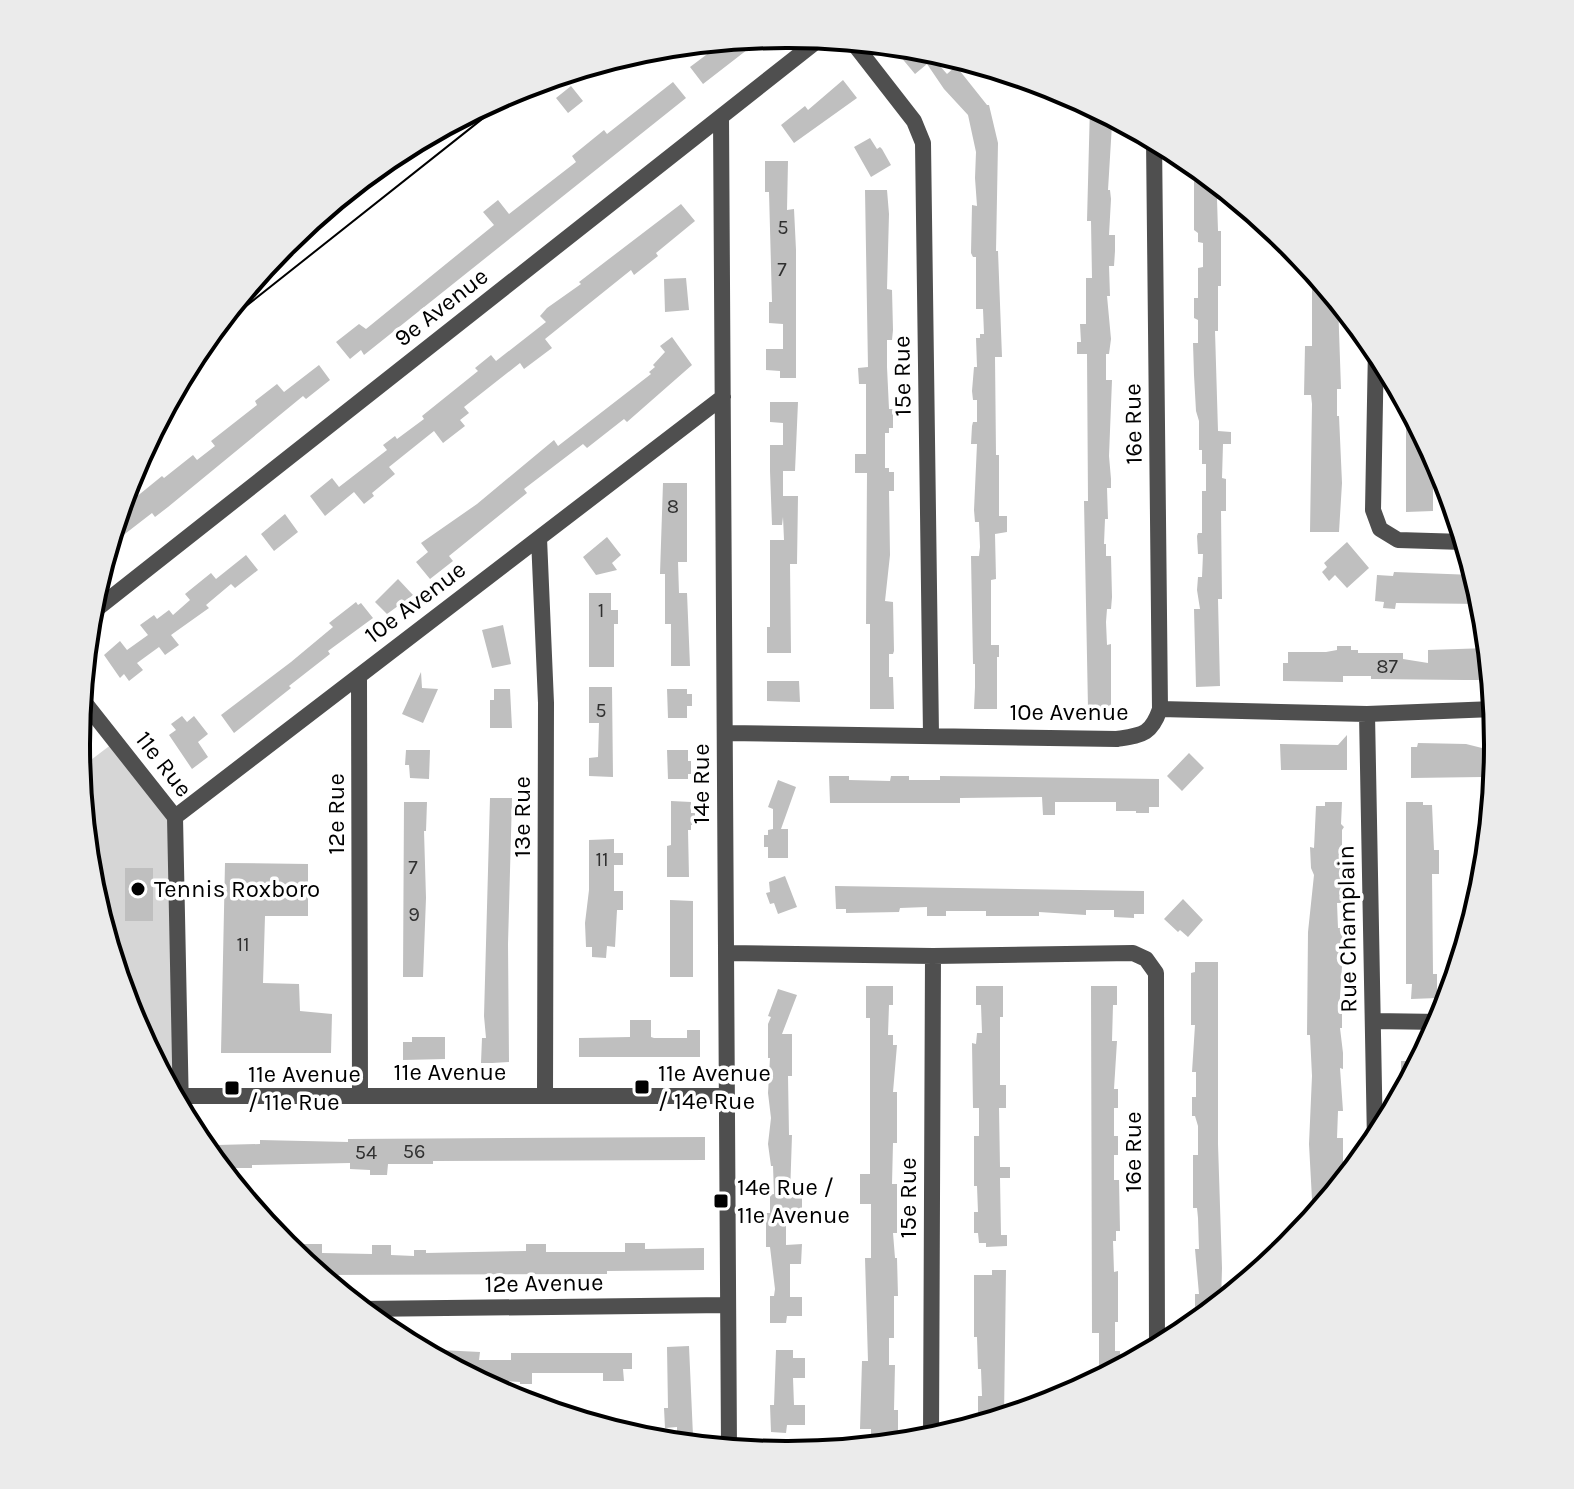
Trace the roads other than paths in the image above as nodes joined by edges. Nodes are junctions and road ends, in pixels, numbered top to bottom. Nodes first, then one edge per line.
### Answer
1 (808, 48) edge
2 (860, 52) edge
3 (721, 117) junction
4 (1154, 153) edge
5 (1376, 373) edge
6 (723, 397) junction
7 (539, 538) junction
8 (1453, 542) edge
9 (106, 602) edge
10 (359, 676) junction
11 (1160, 709) junction
12 (1482, 709) edge
13 (91, 711) edge
14 (1367, 714) junction
15 (725, 733) junction
16 (931, 735) junction
17 (175, 817) junction
18 (726, 953) junction
19 (933, 956) junction
20 (1373, 1021) junction
21 (1425, 1022) edge
22 (179, 1083) edge
23 (360, 1095) junction
24 (545, 1096) junction
25 (727, 1096) junction
26 (189, 1101) edge
27 (1375, 1117) edge
28 (728, 1305) junction
29 (379, 1309) edge
30 (1157, 1334) edge
31 (931, 1426) edge
32 (729, 1439) edge

1 - 3 street, 9e Avenue
2 - 16 street, 15e Rue
3 - 6 street, 14e Rue
3 - 9 street, 9e Avenue
4 - 11 street, 16e Rue
5 - 8 street
6 - 7 street, 10e Avenue
6 - 15 street, 14e Rue
7 - 10 street, 10e Avenue
7 - 24 street, 13e Rue
10 - 17 street, 10e Avenue
10 - 23 street, 12e Rue
11 - 14 street, 10e Avenue
11 - 16 street, 10e Avenue
12 - 14 street, 10e Avenue
13 - 17 street, 11e Rue
14 - 20 street, Rue Champlain
15 - 16 street, 10e Avenue
15 - 18 street, 14e Rue
17 - 22 street, 11e Rue
18 - 19 street
18 - 25 street, 14e Rue
19 - 30 street, 16e Rue
19 - 31 street, 15e Rue
20 - 21 street
20 - 27 street, Rue Champlain
23 - 24 street, 11e Avenue
23 - 26 street, 11e Avenue
24 - 25 street, 11e Avenue
25 - 28 street, 14e Rue
28 - 29 street, 12e Avenue
28 - 32 street, 14e Rue

